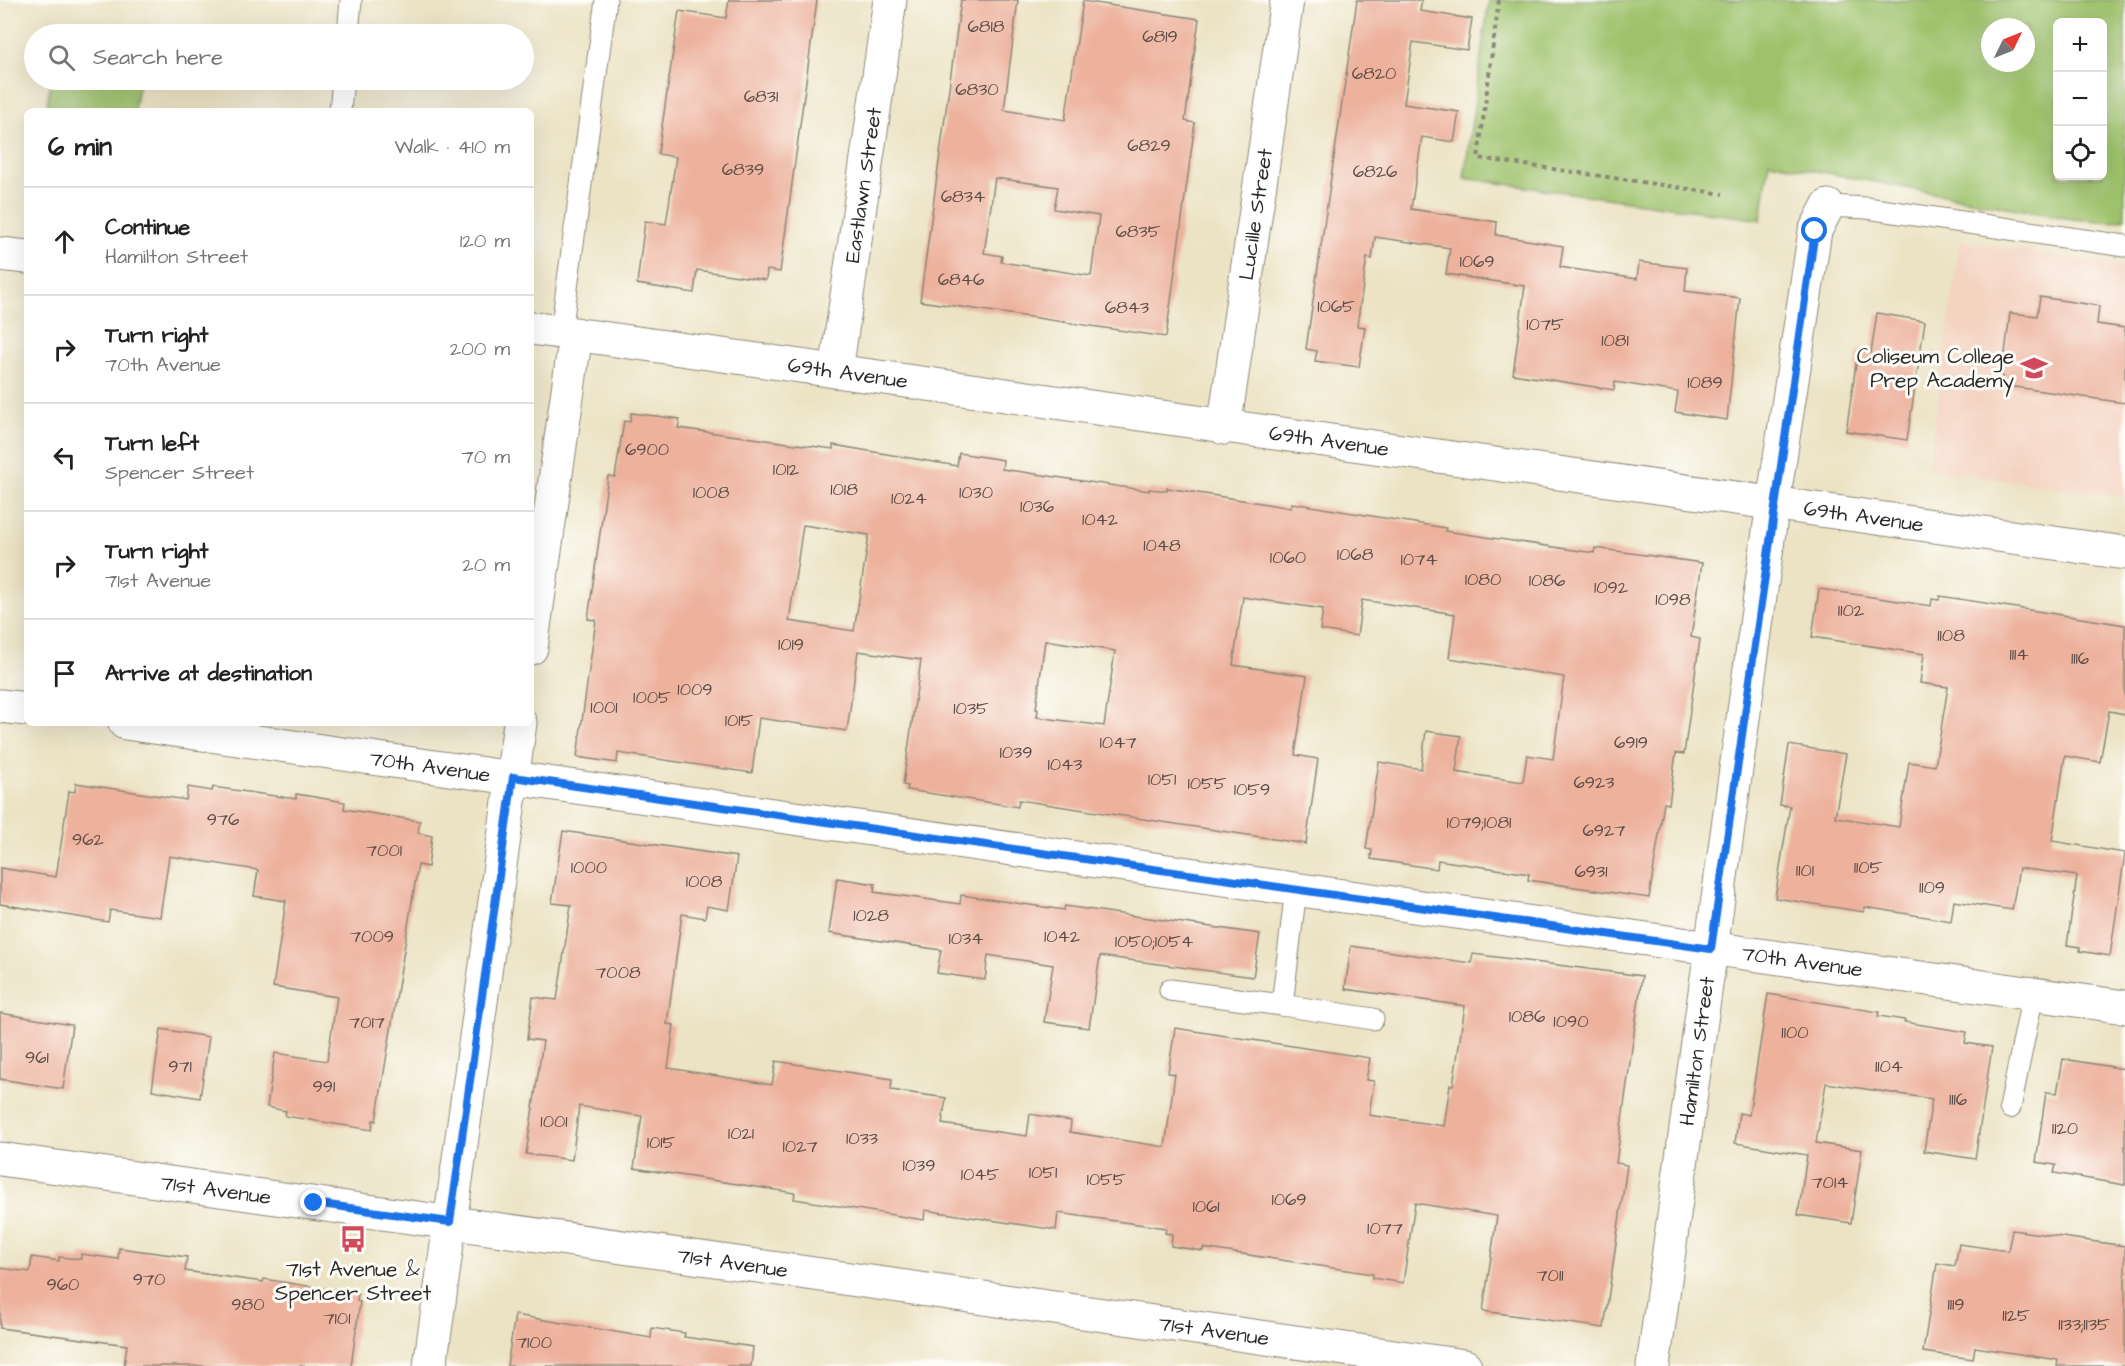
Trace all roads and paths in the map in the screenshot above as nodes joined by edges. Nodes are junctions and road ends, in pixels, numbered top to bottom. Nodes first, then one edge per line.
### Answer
1 (351, 0) edge
2 (606, 0) edge
3 (890, 0) edge
4 (1287, 0) edge
5 (1499, 0) edge
6 (349, 24) edge
7 (342, 90) edge
8 (340, 108) edge
9 (1723, 194) dead end
10 (1828, 206) joint
11 (2125, 246) edge
12 (0, 254) edge
13 (24, 257) edge
14 (556, 332) edge
15 (836, 371) junction
16 (1224, 428) junction
17 (1773, 503) junction
18 (2125, 553) edge
19 (534, 610) edge
20 (0, 706) edge
21 (24, 710) edge
22 (147, 726) edge
23 (520, 726) edge
24 (513, 777) junction
25 (1296, 889) junction
26 (1711, 949) junction
27 (1170, 990) dead end
28 (2033, 994) junction
29 (1281, 1005) junction
30 (2125, 1007) edge
31 (1373, 1019) dead end
32 (2010, 1108) dead end
33 (0, 1159) edge
34 (450, 1222) junction
35 (430, 1366) edge
36 (1465, 1366) edge
37 (1653, 1366) edge

1 - 6 lane
2 - 14 lane
3 - 15 street, Eastlawn Street
4 - 16 street, Lucille Street
5 - 9 path
7 - 8 lane
10 - 11 lane
10 - 17 street, Hamilton Street
12 - 13 street
14 - 15 street, 69th Avenue
14 - 19 street
15 - 16 street, 69th Avenue
16 - 17 street, 69th Avenue
17 - 18 street, 69th Avenue
17 - 26 street, Hamilton Street
20 - 21 street
22 - 24 street, 70th Avenue
23 - 24 street
24 - 25 street, 70th Avenue
24 - 34 street
25 - 26 street, 70th Avenue
25 - 29 lane
26 - 28 street, 70th Avenue
26 - 37 street, Hamilton Street
27 - 29 lane
28 - 30 street, 70th Avenue
28 - 32 lane
29 - 31 lane
33 - 34 street, 71st Avenue
34 - 35 street
34 - 36 street, 71st Avenue

